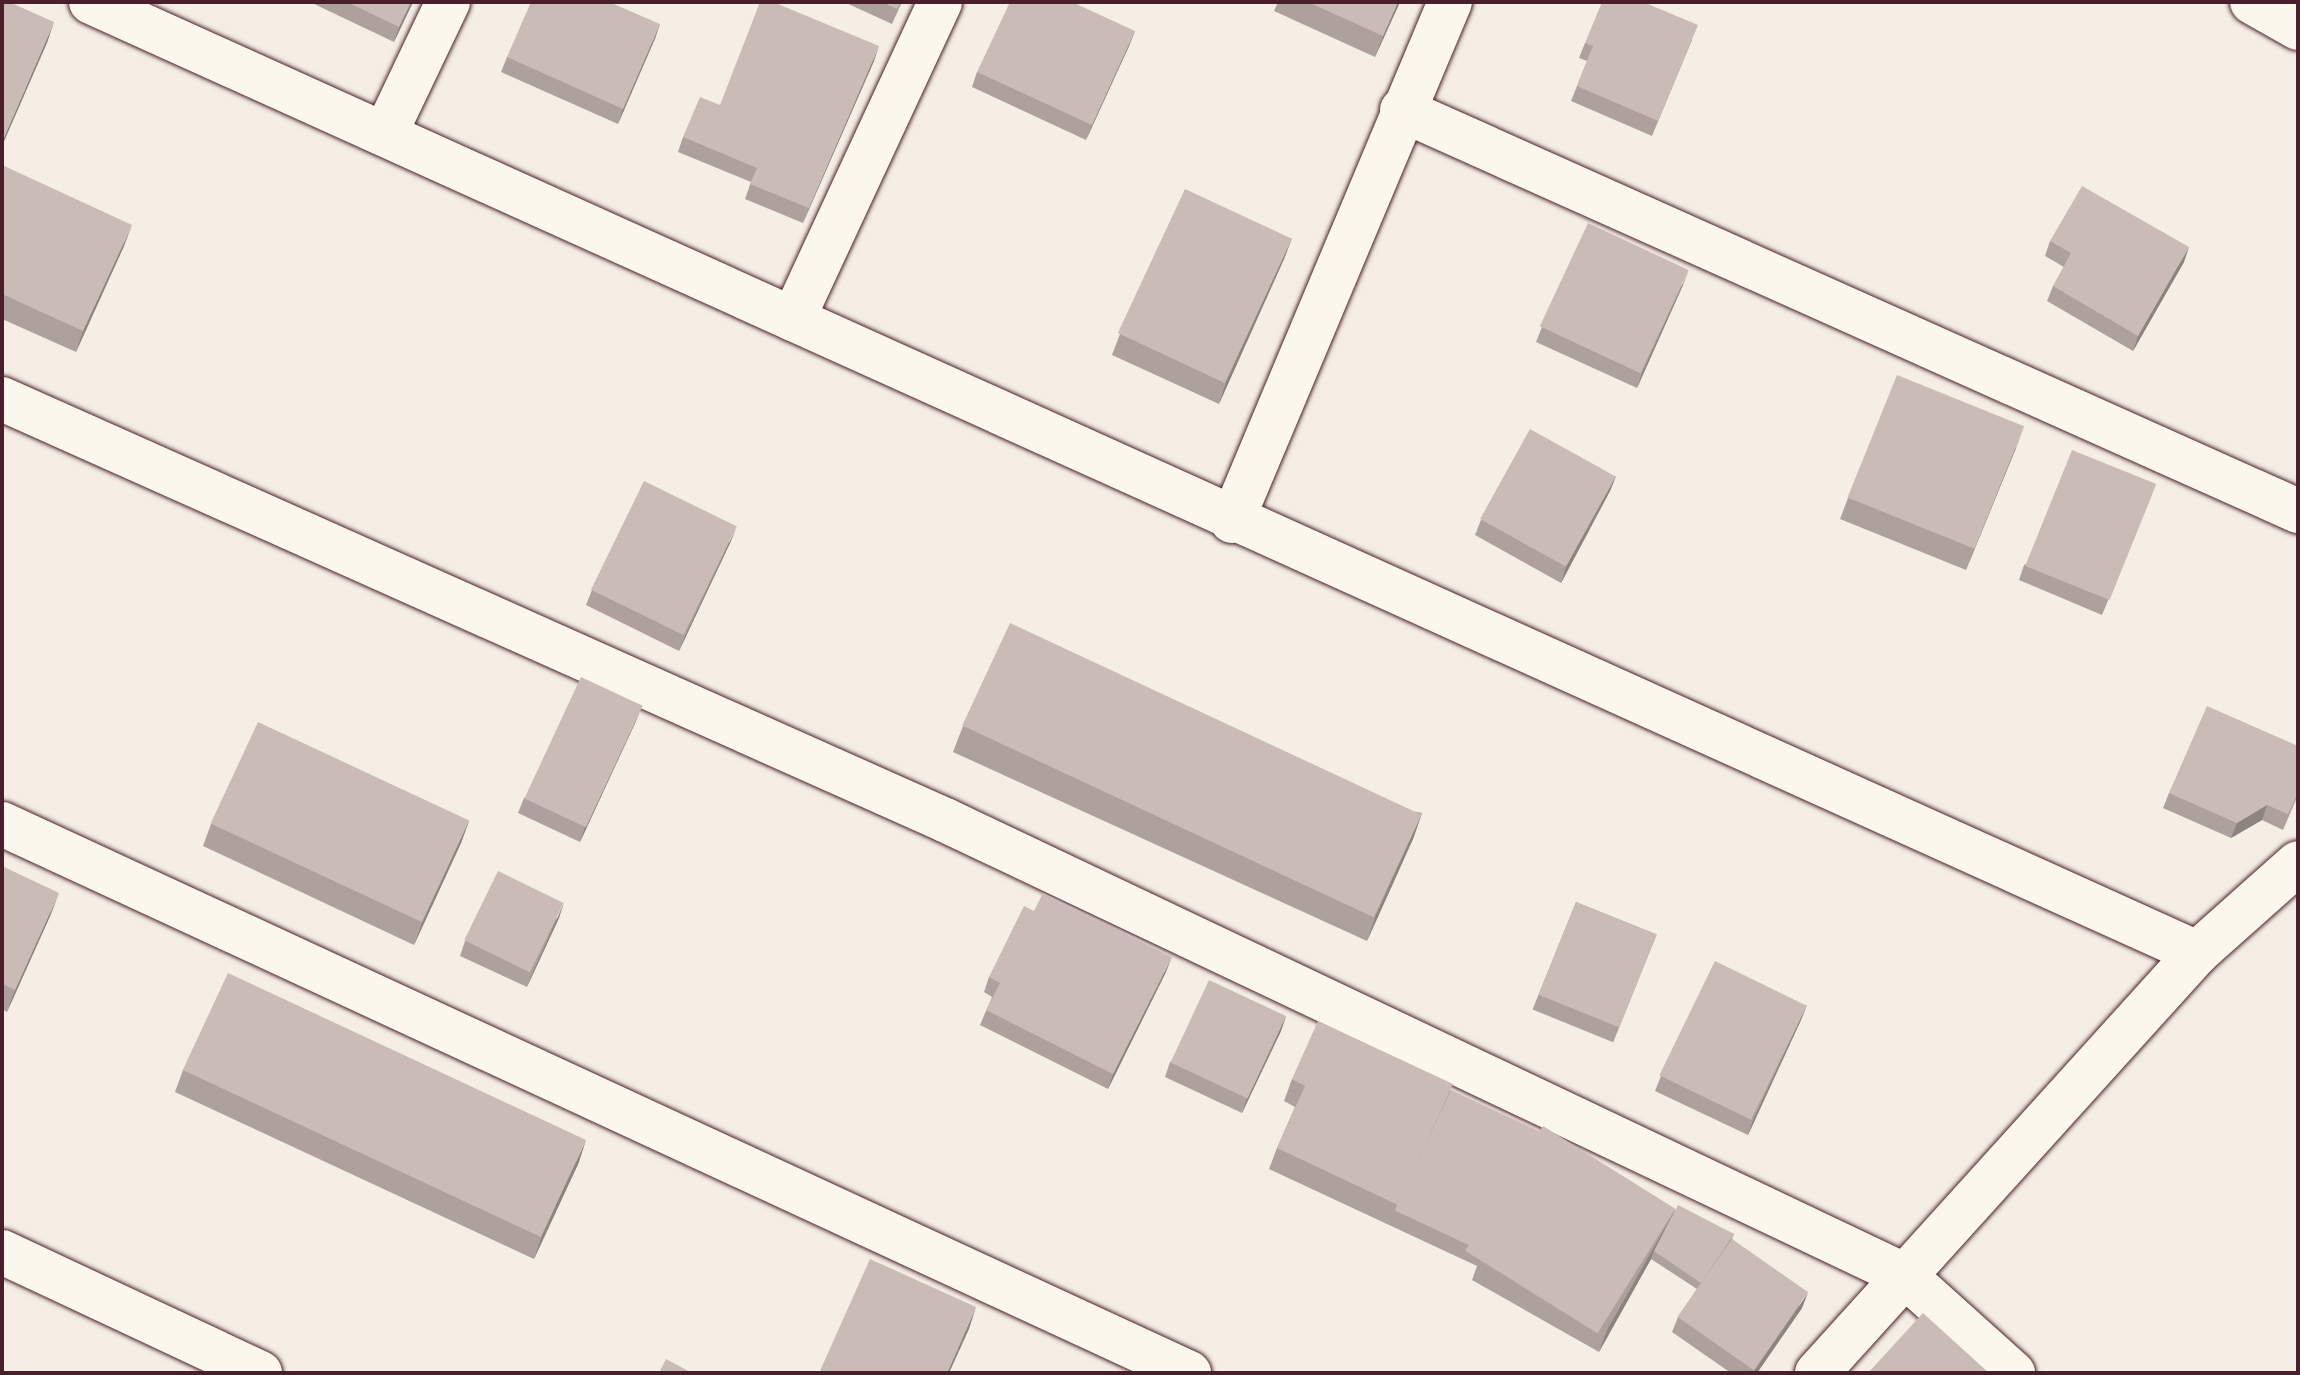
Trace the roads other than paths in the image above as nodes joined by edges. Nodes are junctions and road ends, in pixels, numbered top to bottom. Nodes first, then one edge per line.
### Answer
1 (91, 2) edge
2 (448, 2) edge
3 (940, 2) edge
4 (1450, 2) edge
5 (2252, 2) edge
6 (2298, 28) edge
7 (1402, 110) junction
8 (386, 132) junction
9 (793, 319) junction
10 (2, 399) edge
11 (2298, 511) edge
12 (1232, 521) junction
13 (2, 824) edge
14 (2298, 863) edge
15 (2197, 953) junction
16 (2, 1252) edge
17 (1904, 1275) junction
18 (260, 1373) edge
19 (1189, 1373) edge
20 (1817, 1373) edge
21 (2013, 1373) edge

1 - 8 street
2 - 8 street
3 - 9 street
4 - 7 street
5 - 6 street
7 - 11 street
7 - 12 street
8 - 9 street
9 - 12 street
10 - 17 street
12 - 15 street
13 - 19 street
14 - 15 street
15 - 17 street
16 - 18 street
17 - 20 street
17 - 21 street

